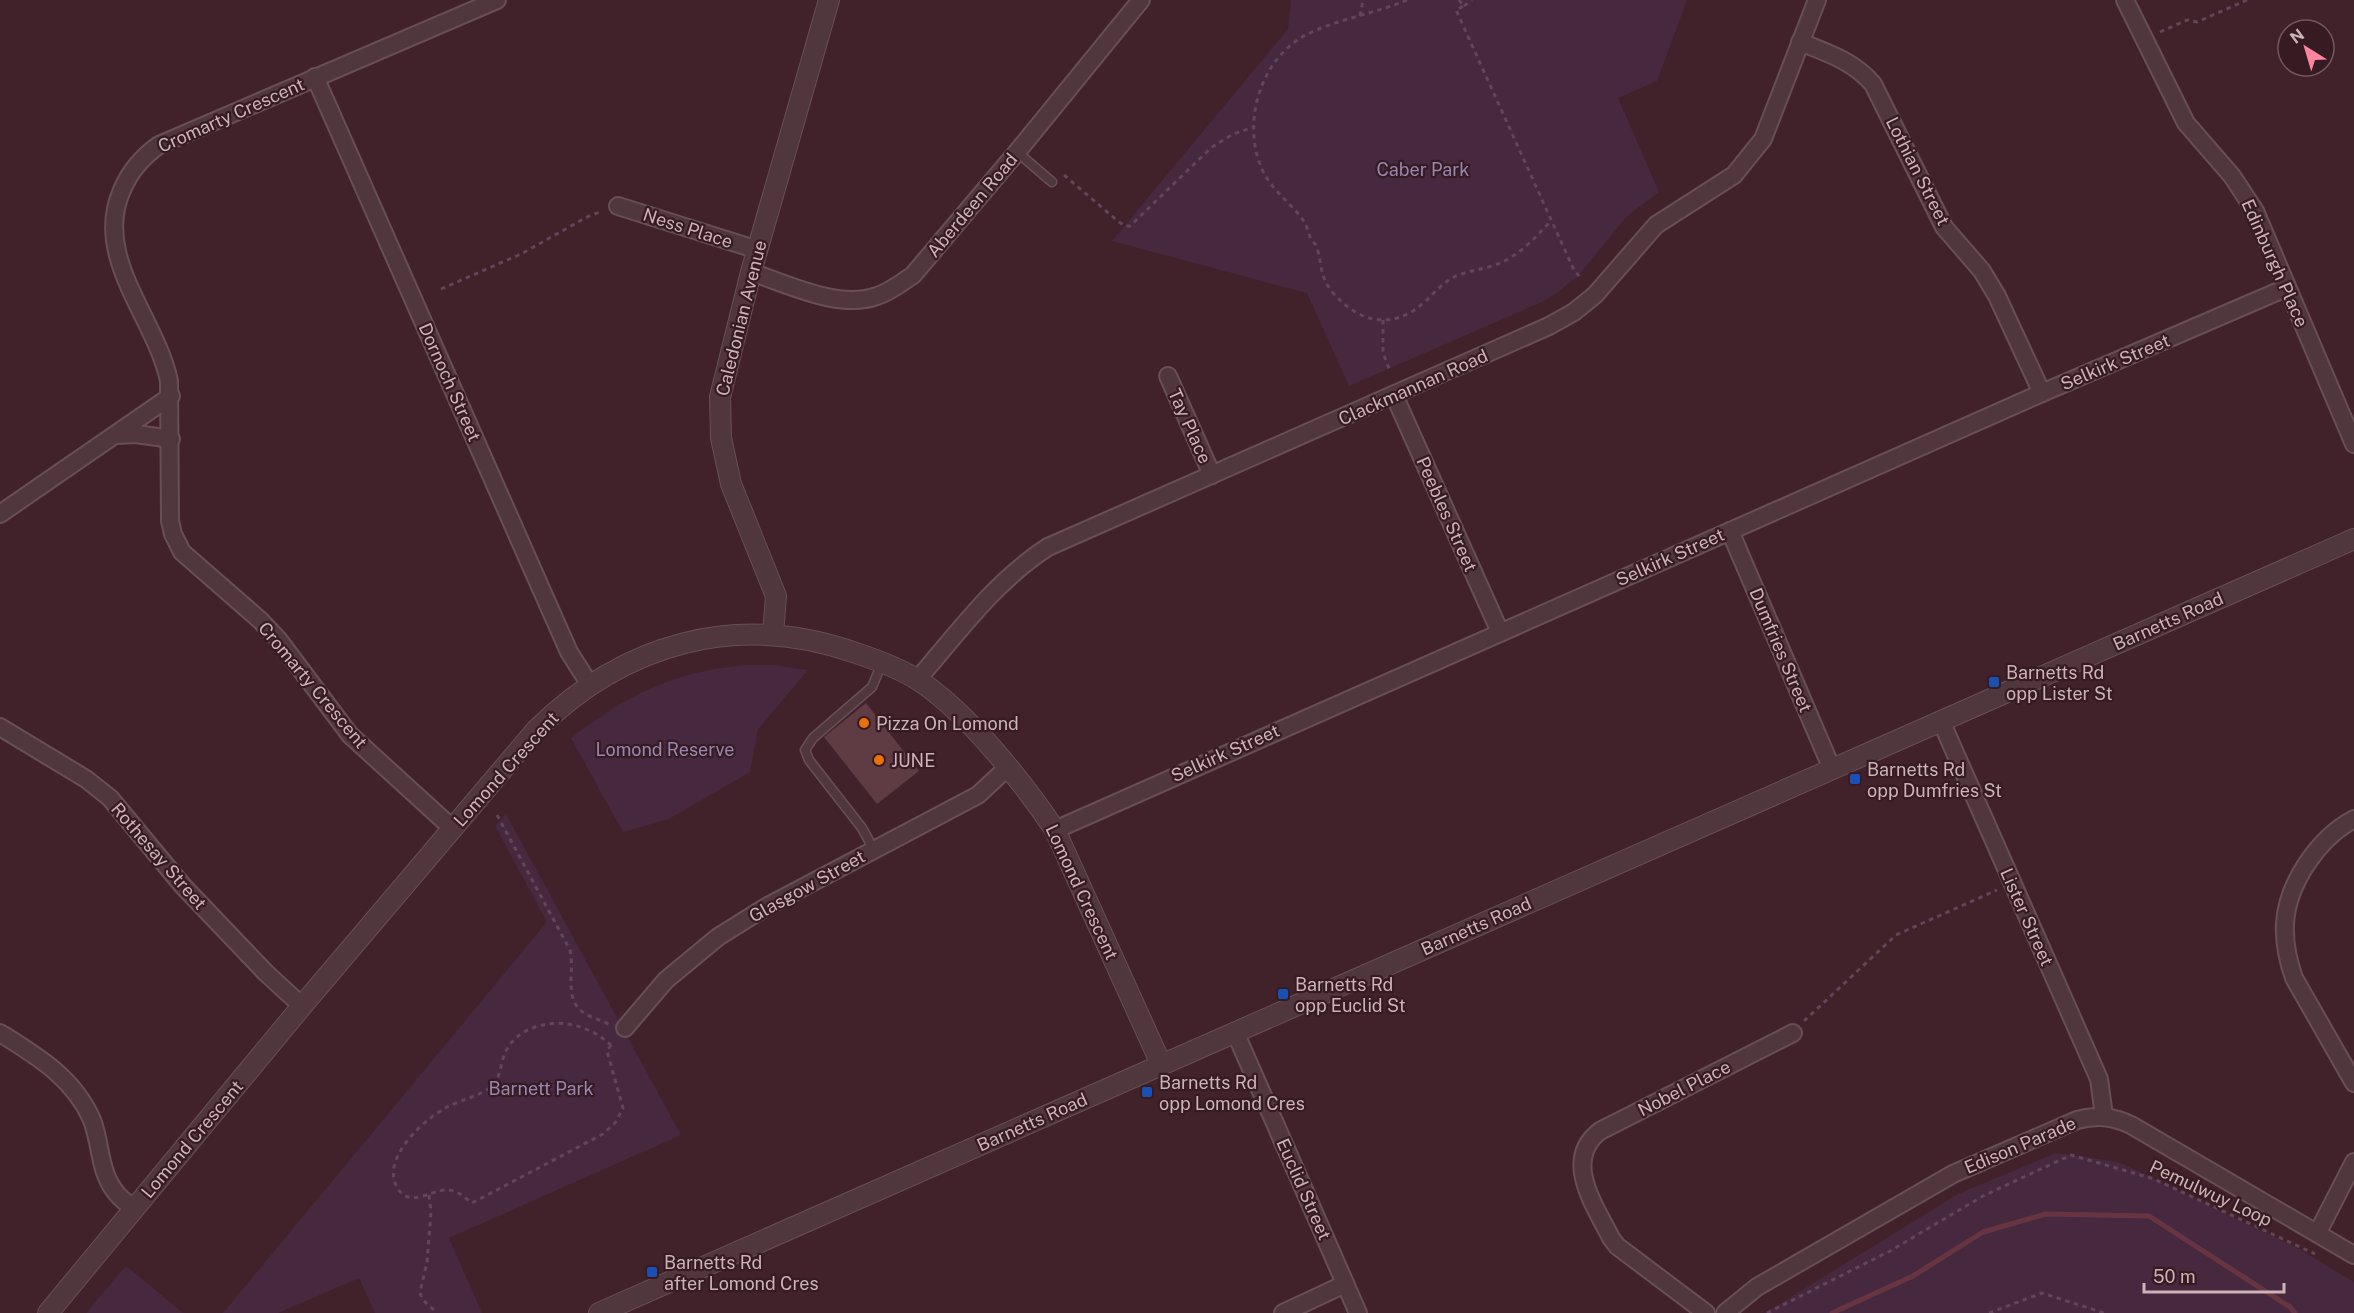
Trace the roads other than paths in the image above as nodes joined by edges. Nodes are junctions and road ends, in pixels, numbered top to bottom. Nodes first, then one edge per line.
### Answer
1 (497, 0) edge
2 (829, 0) edge
3 (1141, 0) edge
4 (1817, 0) edge
5 (2125, 0) edge
6 (1800, 42) junction
7 (315, 77) junction
8 (1017, 152) junction
9 (1052, 182) dead end
10 (618, 206) dead end
11 (758, 250) junction
12 (751, 272) junction
13 (2286, 288) junction
14 (1168, 376) dead end
15 (2042, 393) junction
16 (1394, 395) junction
17 (171, 396) junction
18 (112, 436) junction
19 (171, 439) junction
20 (2354, 444) edge
21 (1212, 476) junction
22 (0, 514) edge
23 (1730, 531) junction
24 (2354, 539) edge
25 (1500, 632) junction
26 (773, 634) junction
27 (882, 663) junction
28 (917, 680) junction
29 (590, 685) junction
30 (1941, 721) junction
31 (0, 727) edge
32 (1007, 768) junction
33 (1832, 769) junction
34 (2354, 819) edge
35 (452, 828) junction
36 (1055, 830) junction
37 (874, 850) junction
38 (302, 1006) junction
39 (623, 1030) road end
40 (1235, 1032) junction
41 (0, 1033) edge
42 (1793, 1034) dead end
43 (1161, 1064) junction
44 (2354, 1083) edge
45 (2104, 1116) junction
46 (2354, 1162) edge
47 (134, 1209) junction
48 (2318, 1232) junction
49 (2354, 1255) edge
50 (1345, 1284) junction
51 (48, 1313) edge
52 (599, 1313) edge
53 (1283, 1313) edge
54 (1358, 1313) edge
55 (1706, 1313) edge
56 (1725, 1313) edge

1 - 7 street, Cromarty Crescent
2 - 11 street, Caledonian Avenue
3 - 8 street, Aberdeen Road
4 - 6 street, Clackmannan Road
5 - 13 street, Edinburgh Place
6 - 15 street, Lothian Street
6 - 16 street, Clackmannan Road
7 - 17 street, Cromarty Crescent
7 - 29 street, Dornoch Street
8 - 9 lane
8 - 12 street, Aberdeen Road
10 - 11 street, Ness Place
11 - 12 street, Caledonian Avenue
12 - 26 street, Caledonian Avenue
13 - 15 street, Selkirk Street
13 - 20 street, Edinburgh Place
14 - 21 street, Tay Place
15 - 23 street, Selkirk Street
16 - 21 street, Clackmannan Road
16 - 25 street, Peebles Street
17 - 18 street
17 - 19 street, Cromarty Crescent
18 - 19 street
18 - 22 street
19 - 35 street, Cromarty Crescent
21 - 28 street, Clackmannan Road
23 - 25 street, Selkirk Street
23 - 33 street, Dumfries Street
24 - 30 street, Barnetts Road
25 - 36 street, Selkirk Street
26 - 27 street, Lomond Crescent
26 - 29 street, Lomond Crescent
27 - 28 street, Lomond Crescent
27 - 37 lane
28 - 32 street, Lomond Crescent
29 - 35 street, Lomond Crescent
30 - 33 street, Barnetts Road
30 - 45 street, Lister Street
31 - 38 street, Rothesay Street
32 - 36 street, Lomond Crescent
32 - 37 street, Glasgow Street
33 - 40 street, Barnetts Road
34 - 44 street
35 - 38 street, Lomond Crescent
36 - 43 street, Lomond Crescent
37 - 39 street, Glasgow Street
38 - 47 street, Lomond Crescent
40 - 43 street, Barnetts Road
40 - 50 street, Euclid Street
41 - 47 street
42 - 55 street, Nobel Place
43 - 52 street, Barnetts Road
45 - 48 street, Edison Parade
45 - 56 street, Edison Parade
46 - 48 street
47 - 51 street, Lomond Crescent
48 - 49 street, Edison Parade
50 - 53 street
50 - 54 street, Euclid Street

